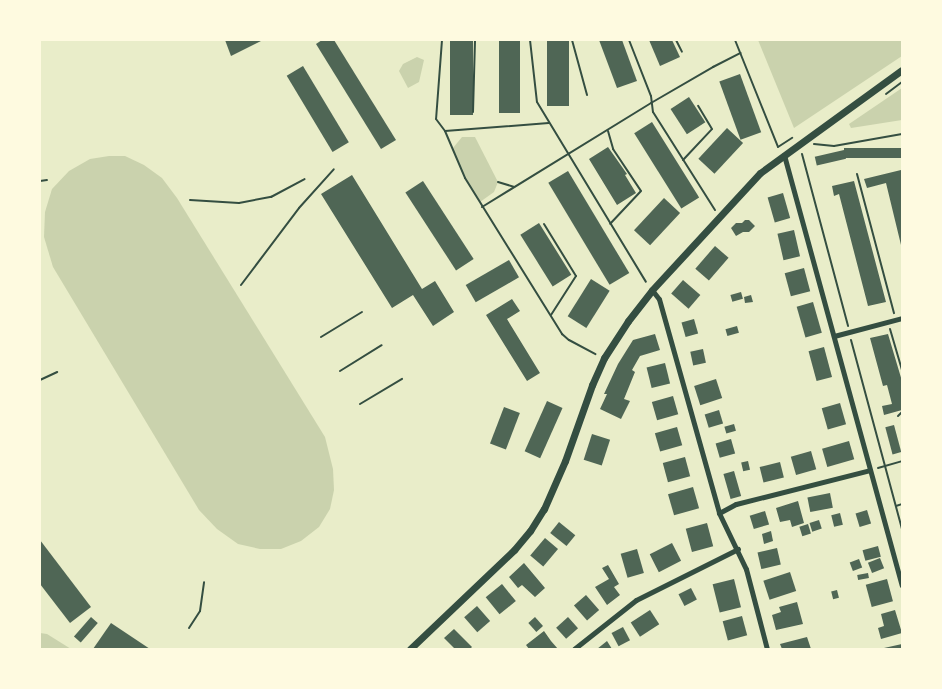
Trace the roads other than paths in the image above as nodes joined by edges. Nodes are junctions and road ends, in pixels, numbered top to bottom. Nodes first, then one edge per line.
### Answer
1 (902, 70) edge
2 (784, 155) junction
3 (652, 290) junction
4 (899, 319) edge
5 (834, 336) junction
6 (870, 470) junction
7 (719, 513) junction
8 (738, 549) junction
9 (902, 585) edge
10 (410, 649) edge
11 (574, 649) edge
12 (767, 649) edge

1 - 2 street
2 - 3 street
2 - 5 street
3 - 7 street
3 - 10 street
4 - 5 street
5 - 6 street
6 - 7 street
6 - 9 street
7 - 8 street
8 - 11 street
8 - 12 street

